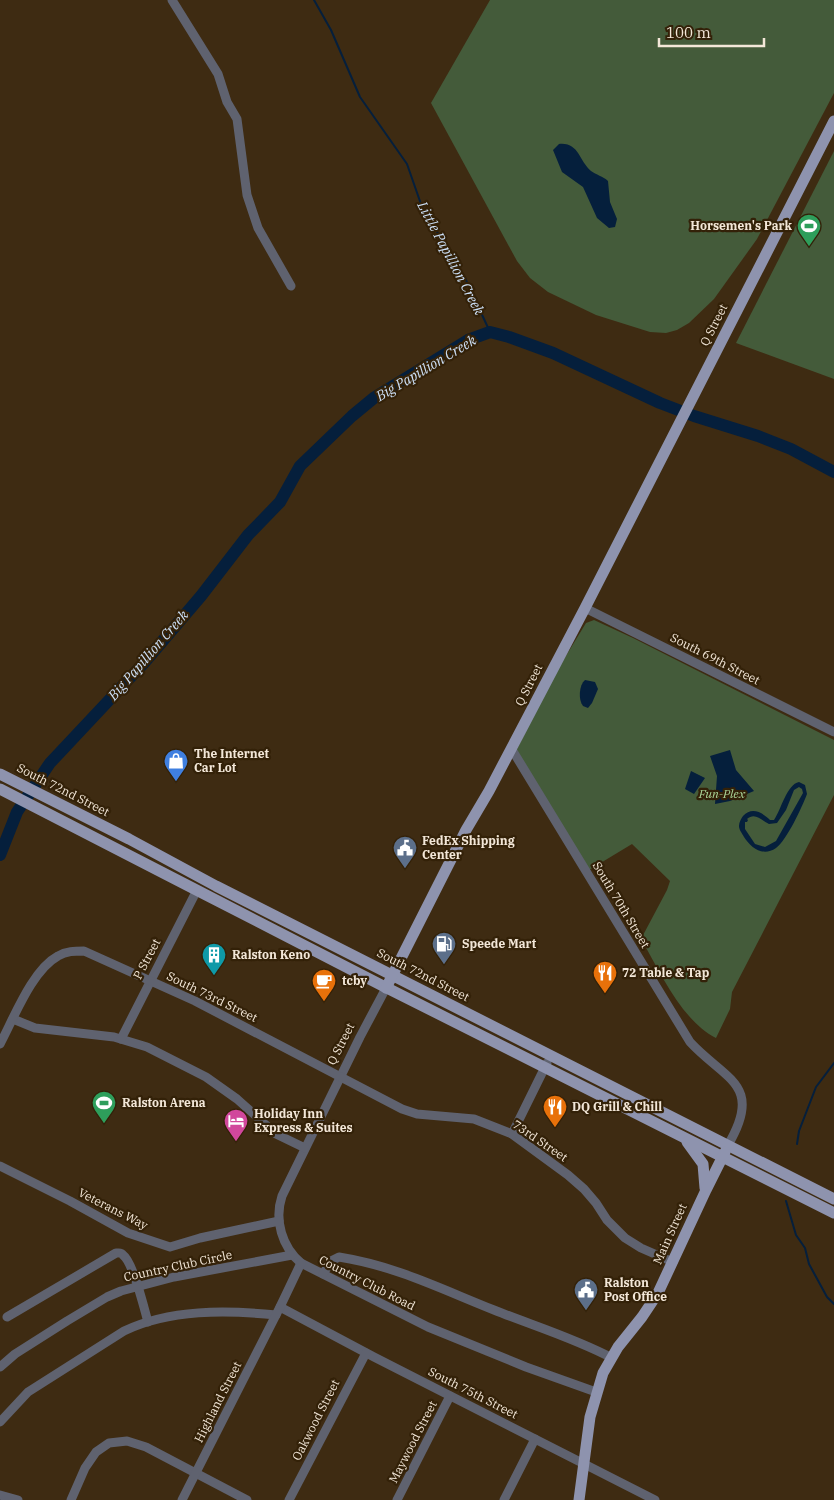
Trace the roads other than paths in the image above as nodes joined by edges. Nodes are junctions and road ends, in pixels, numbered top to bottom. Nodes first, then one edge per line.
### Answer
1 (172, 0) edge
2 (834, 121) edge
3 (291, 286) dead end
4 (585, 608) junction
5 (834, 732) edge
6 (511, 748) junction
7 (2, 775) edge
8 (0, 789) edge
9 (197, 890) junction
10 (257, 907) junction
11 (392, 976) junction
12 (150, 980) junction
13 (386, 988) junction
14 (13, 1019) junction
15 (121, 1039) junction
16 (0, 1044) edge
17 (551, 1056) junction
18 (545, 1068) junction
19 (340, 1076) junction
20 (512, 1134) junction
21 (685, 1138) junction
22 (728, 1146) junction
23 (305, 1148) junction
24 (722, 1158) junction
25 (0, 1166) edge
26 (706, 1190) junction
27 (834, 1199) edge
28 (834, 1212) edge
29 (279, 1221) junction
30 (292, 1256) junction
31 (673, 1262) junction
32 (301, 1263) junction
33 (322, 1274) junction
34 (138, 1286) junction
35 (278, 1311) junction
36 (7, 1318) dead end
37 (148, 1322) junction
38 (366, 1353) junction
39 (612, 1358) junction
40 (0, 1367) edge
41 (596, 1392) junction
42 (450, 1396) junction
43 (0, 1422) edge
44 (536, 1439) junction
45 (584, 1464) junction
46 (196, 1473) junction
47 (0, 1495) edge
48 (18, 1500) edge
49 (71, 1500) edge
50 (182, 1500) edge
51 (247, 1500) edge
52 (289, 1500) edge
53 (397, 1500) edge
54 (504, 1500) edge
55 (579, 1500) edge
56 (655, 1500) edge

1 - 3 street
2 - 4 main road, Q Street
4 - 5 street, South 69th Street
4 - 6 main road, Q Street
6 - 11 main road, Q Street
6 - 22 street, South 70th Street
7 - 10 main road, South 72nd Street
8 - 9 main road
9 - 10 main road
9 - 12 street, P Street
9 - 13 main road
10 - 11 main road, South 72nd Street
11 - 13 main road, Q Street
11 - 17 main road, South 72nd Street
12 - 14 street, South 73rd Street
12 - 15 street, P Street
12 - 19 street, South 73rd Street
13 - 18 main road
13 - 19 street, Q Street
14 - 15 street
14 - 16 street
15 - 23 street
17 - 18 street
17 - 22 main road, South 72nd Street
18 - 20 street
18 - 21 main road
19 - 20 street, 73rd Street
19 - 23 street, Q Street
20 - 31 street, 73rd Street
21 - 24 main road
21 - 26 main road
22 - 24 main road, Main Street
22 - 27 main road, South 72nd Street
23 - 29 street, Q Street
24 - 26 main road, Main Street
24 - 28 main road
25 - 29 street, Veterans Way
26 - 31 main road, Main Street
29 - 30 street, Q Street
30 - 32 street
30 - 34 street, Country Club Circle
31 - 39 main road, Main Street
32 - 33 street, Country Club Road
32 - 35 street, Country Club Road
33 - 39 street
33 - 41 street, Country Club Road
34 - 36 street
34 - 37 street
34 - 40 street, Country Club Circle
35 - 37 street
35 - 38 street, South 75th Street
35 - 46 street, Highland Street
37 - 43 street
38 - 42 street, South 75th Street
38 - 52 street, Oakwood Street
39 - 41 main road, Main Street
41 - 45 main road, Main Street
42 - 44 street, South 75th Street
42 - 53 street, Maywood Street
44 - 45 street, South 75th Street
44 - 54 street
45 - 55 main road, Main Street
45 - 56 street, South 75th Street
46 - 49 street
46 - 50 street, Highland Street
46 - 51 street
47 - 48 street

